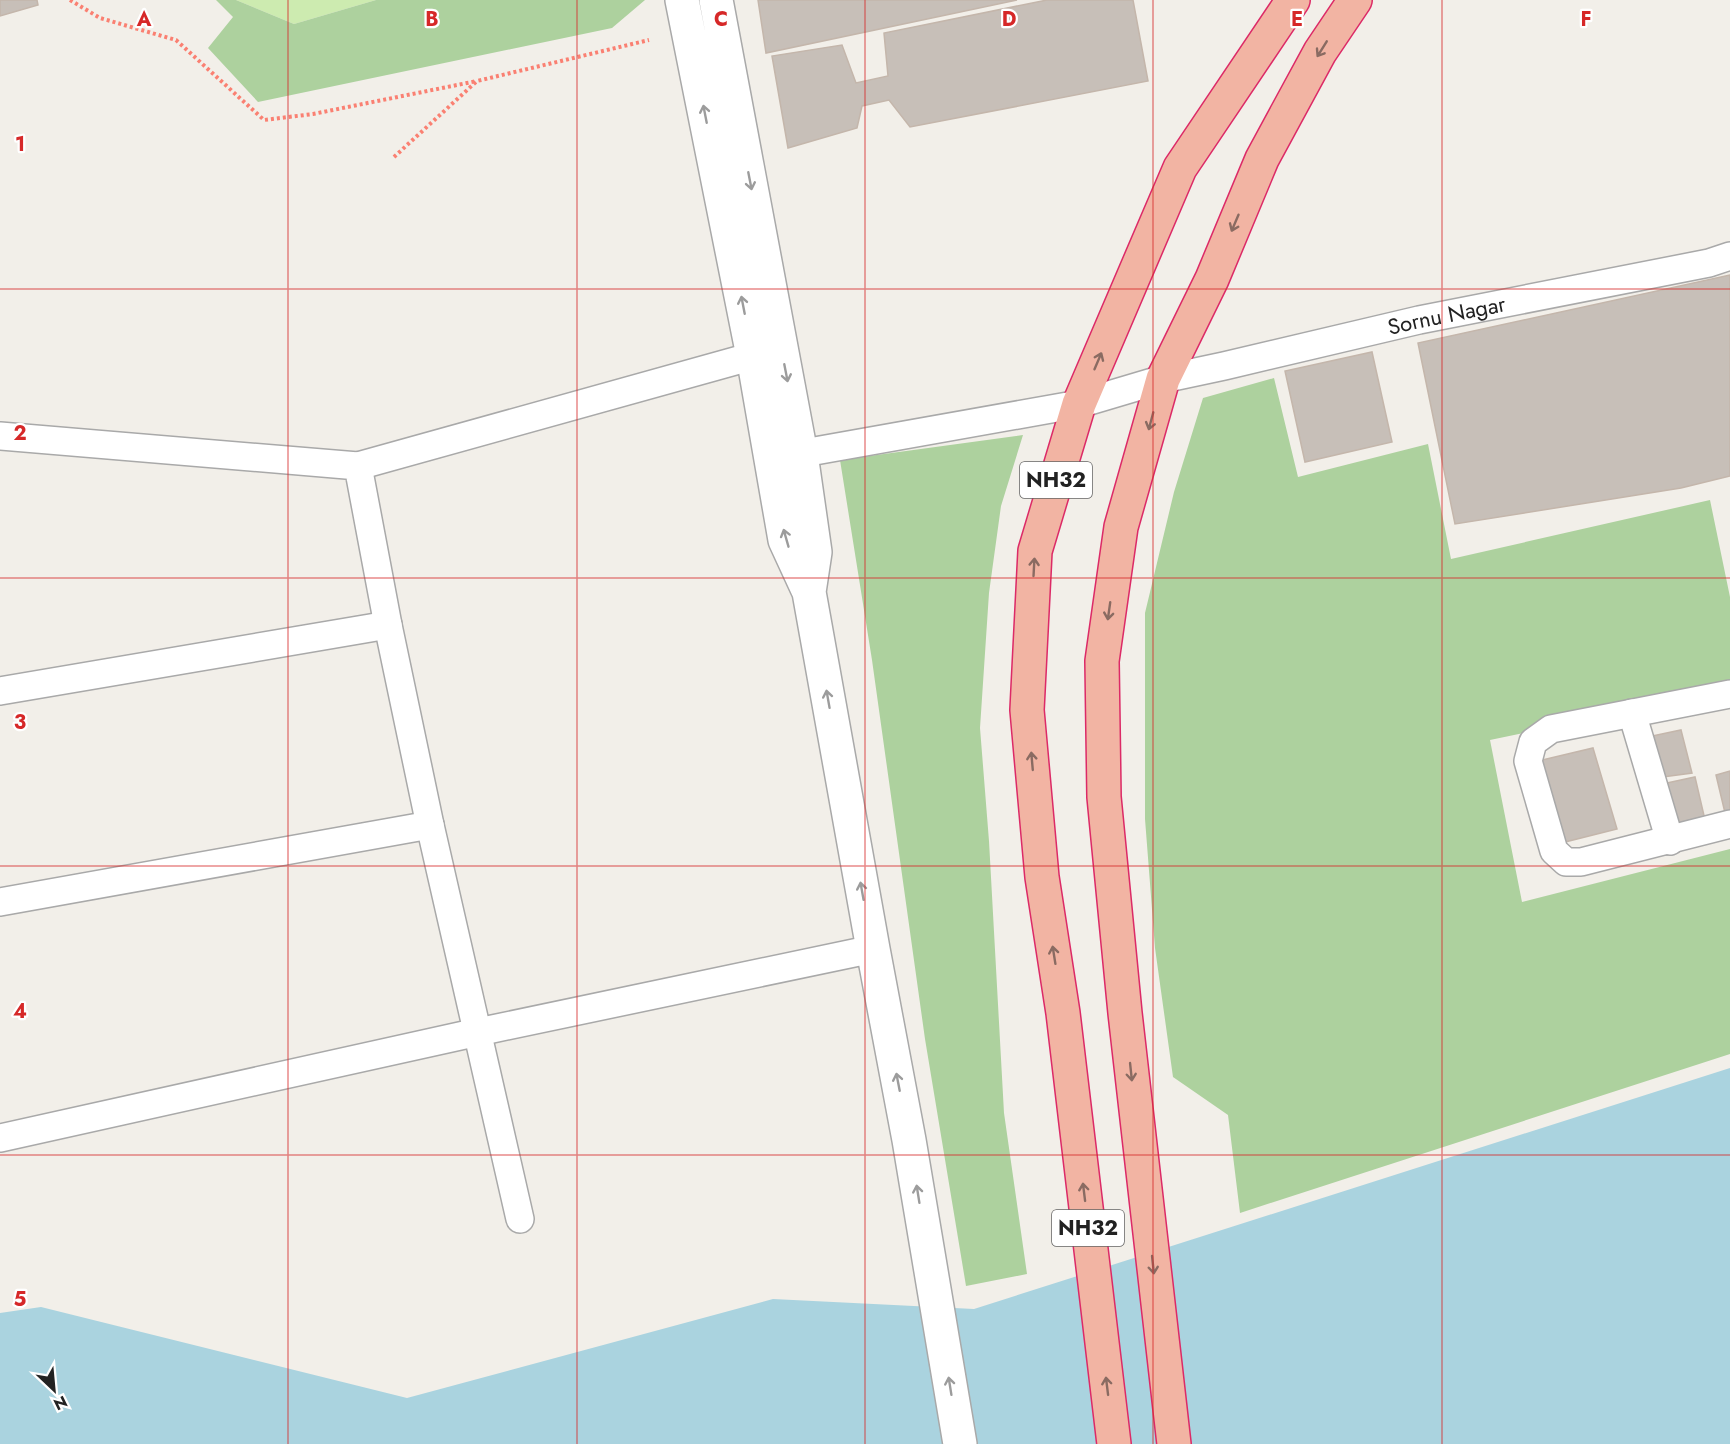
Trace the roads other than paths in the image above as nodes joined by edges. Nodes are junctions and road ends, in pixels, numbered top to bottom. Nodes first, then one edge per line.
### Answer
1 (682, 0) edge
2 (716, 0) edge
3 (1293, 0) edge
4 (1355, 0) edge
5 (1730, 256) edge
6 (753, 356) junction
7 (1162, 379) junction
8 (1079, 404) junction
9 (0, 436) edge
10 (786, 457) junction
11 (358, 466) junction
12 (388, 625) junction
13 (0, 691) edge
14 (1730, 694) edge
15 (1632, 713) junction
16 (1730, 824) edge
17 (430, 825) junction
18 (1670, 841) junction
19 (0, 902) edge
20 (873, 949) junction
21 (478, 1032) junction
22 (0, 1138) edge
23 (520, 1219) dead end
24 (960, 1444) edge
25 (1114, 1444) edge
26 (1174, 1444) edge

6 -> 1 street
2 -> 10 street
8 -> 3 highway, NH32
4 -> 7 highway, NH32
5 - 7 street, Sornu Nagar
6 - 10 street
6 - 11 street
7 - 8 street, Sornu Nagar
7 -> 26 highway, NH32
8 - 10 street, Sornu Nagar
25 -> 8 highway, NH32
9 - 11 street
20 -> 10 street
11 - 12 street
12 - 13 street
12 - 17 street
14 - 15 street
15 - 18 street
15 - 18 street
16 - 18 street
17 - 19 street
17 - 21 street
20 - 21 street
24 -> 20 street
21 - 22 street
21 - 23 street

